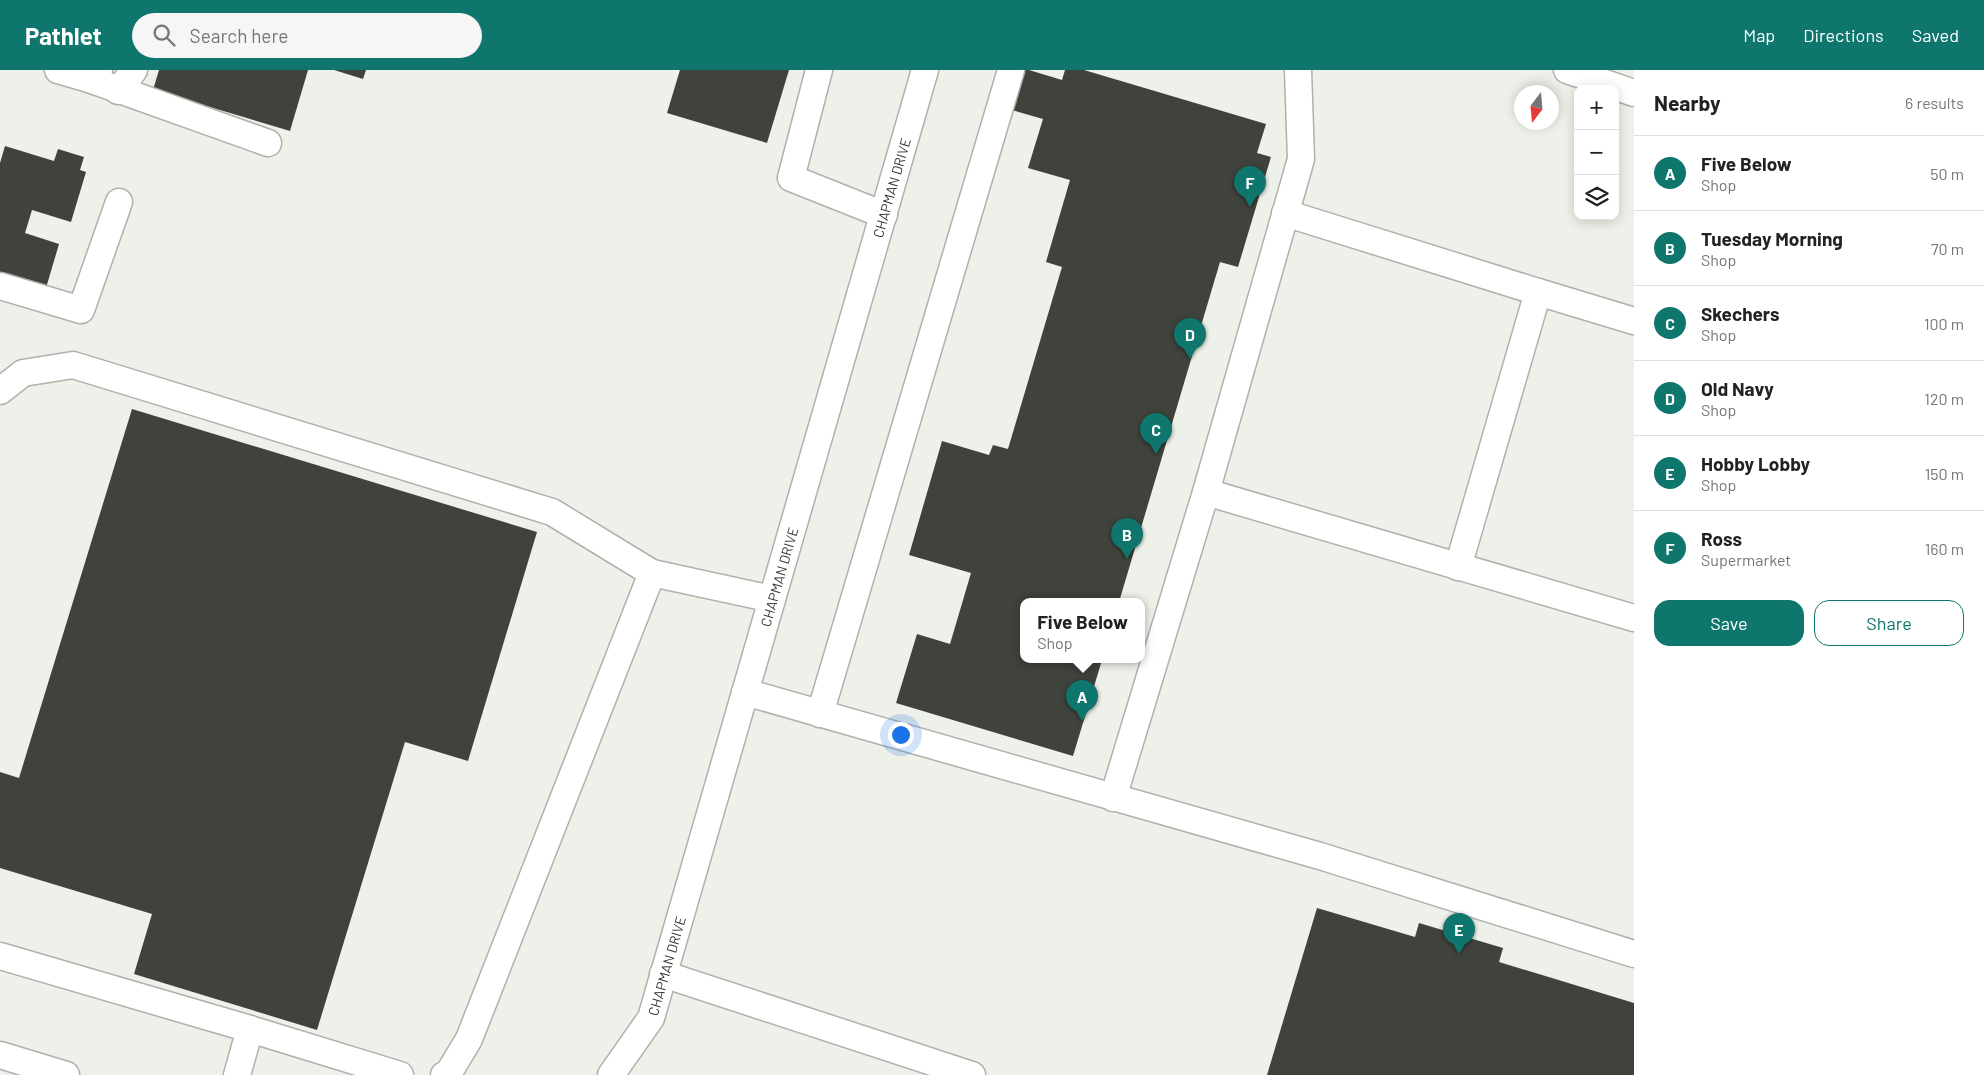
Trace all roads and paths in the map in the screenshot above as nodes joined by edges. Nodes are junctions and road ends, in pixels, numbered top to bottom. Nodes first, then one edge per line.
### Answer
1 (58, 70) edge
2 (134, 70) edge
3 (819, 70) edge
4 (925, 70) edge
5 (1011, 70) edge
6 (1298, 70) edge
7 (1568, 70) edge
8 (94, 75) edge
9 (118, 91) junction
10 (1634, 93) edge
11 (268, 143) dead end
12 (119, 202) dead end
13 (1285, 213) junction
14 (884, 215) junction
15 (0, 286) edge
16 (1538, 292) junction
17 (1634, 321) edge
18 (0, 391) edge
19 (1206, 492) junction
20 (1458, 568) junction
21 (652, 573) junction
22 (772, 598) junction
23 (1634, 618) edge
24 (745, 692) junction
25 (820, 714) junction
26 (1112, 798) junction
27 (1634, 954) edge
28 (0, 956) edge
29 (663, 974) junction
30 (250, 1029) junction
31 (0, 1055) edge
32 (66, 1075) edge
33 (237, 1075) edge
34 (400, 1075) edge
35 (444, 1075) edge
36 (612, 1075) edge
37 (972, 1075) edge

1 - 8 street
2 - 9 street
3 - 14 street
4 - 14 street, CHAPMAN DRIVE
5 - 25 street
6 - 13 street
7 - 10 street
8 - 9 street
9 - 11 street
12 - 15 street
13 - 16 street
13 - 19 street
14 - 22 street, CHAPMAN DRIVE
16 - 17 street
16 - 20 street
18 - 21 street
19 - 20 street
19 - 26 street
20 - 23 street
21 - 22 street
21 - 35 street
22 - 24 street, CHAPMAN DRIVE
24 - 25 street
24 - 29 street, CHAPMAN DRIVE
25 - 26 street
26 - 27 street
28 - 30 street
29 - 36 street, CHAPMAN DRIVE
29 - 37 street
30 - 33 street
30 - 34 street
31 - 32 street

